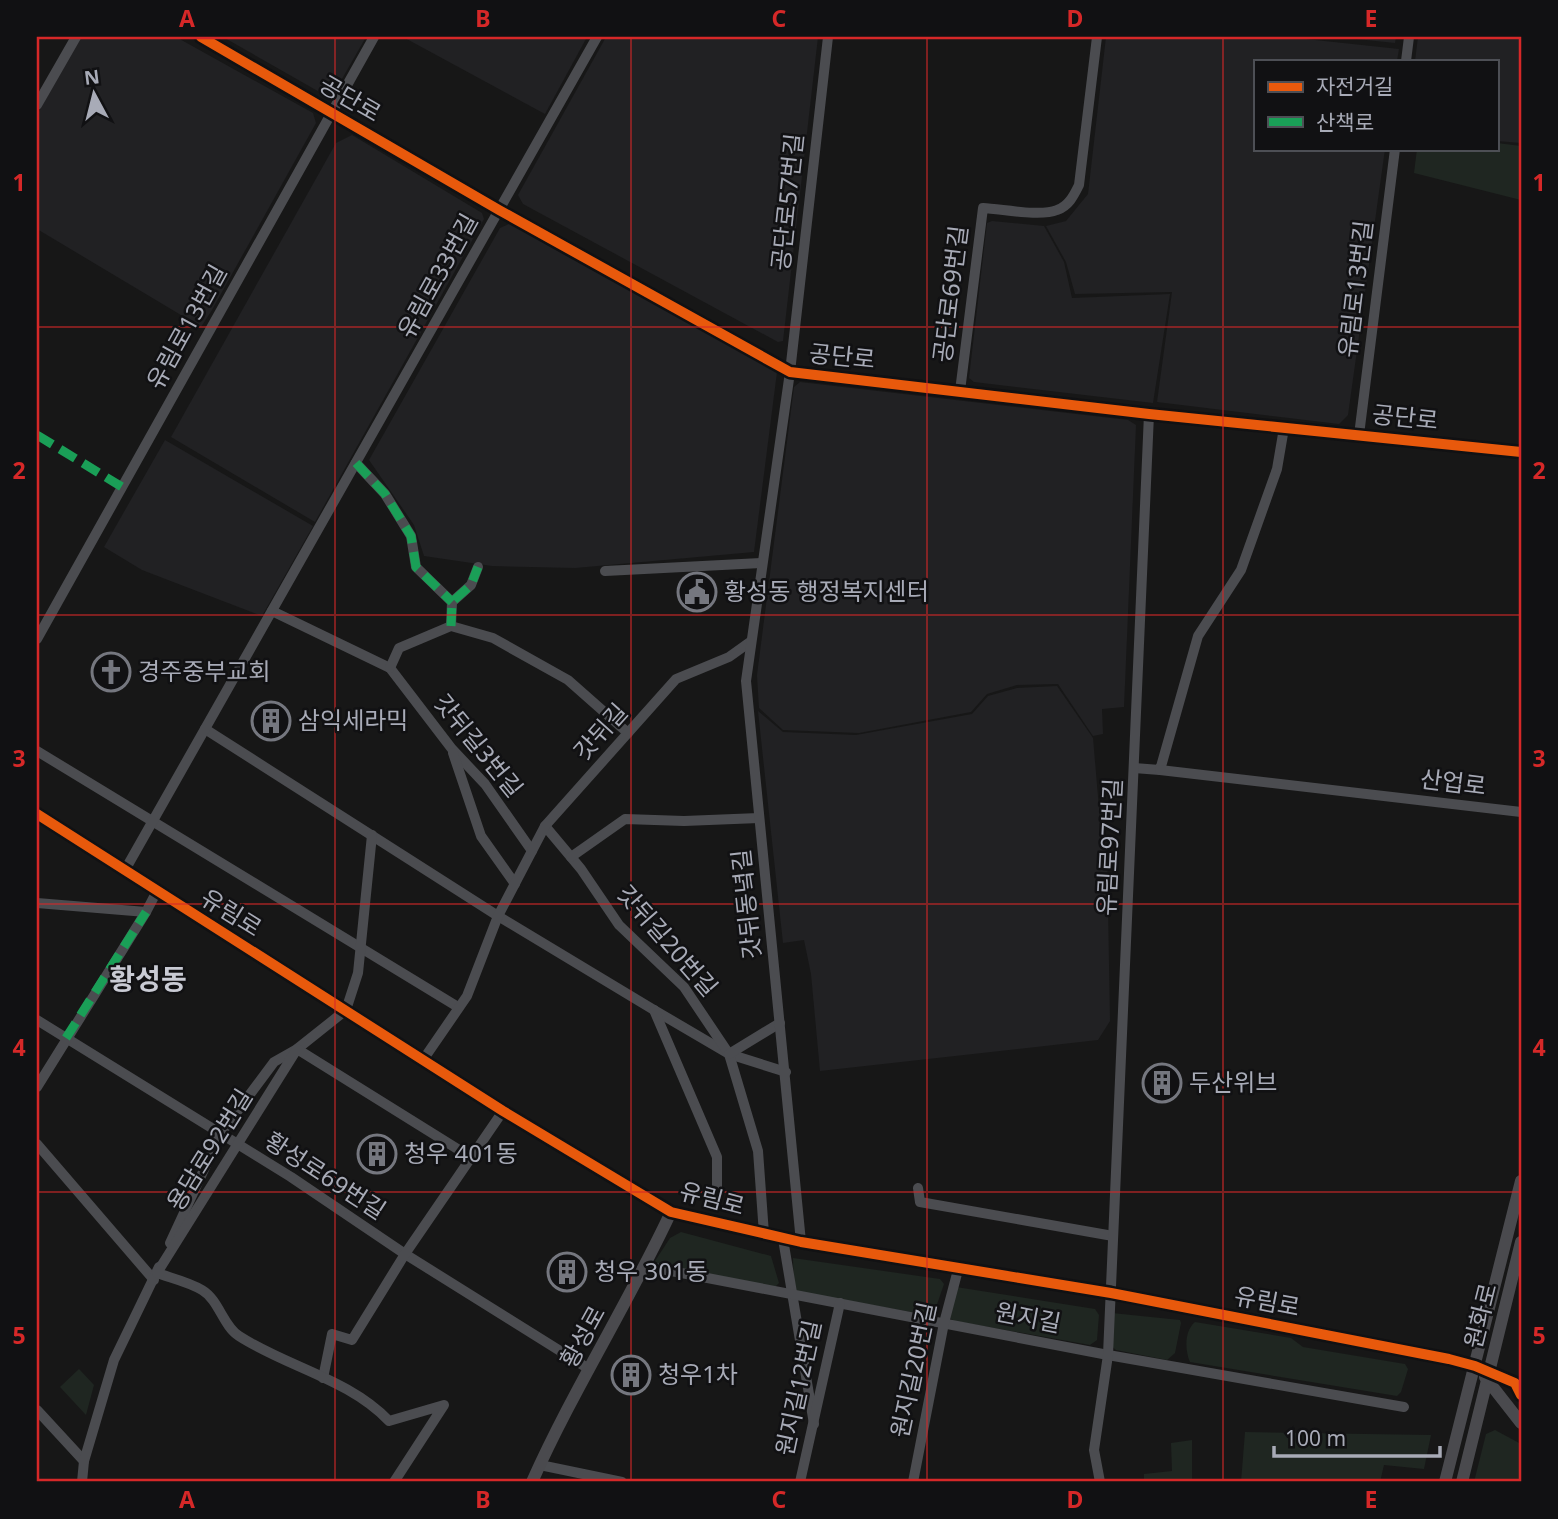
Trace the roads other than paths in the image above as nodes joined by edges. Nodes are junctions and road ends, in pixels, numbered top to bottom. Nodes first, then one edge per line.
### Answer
1 (76, 37) edge
2 (201, 37) edge
3 (374, 37) edge
4 (597, 37) edge
5 (828, 37) edge
6 (1097, 37) edge
7 (1409, 37) edge
8 (1406, 60) edge
9 (37, 105) edge
10 (332, 112) junction
11 (1395, 150) edge
12 (499, 210) junction
13 (790, 372) junction
14 (960, 391) junction
15 (1149, 414) junction
16 (1284, 428) junction
17 (1359, 435) junction
18 (1521, 452) edge
19 (356, 463) junction
20 (761, 563) junction
21 (478, 567) dead end
22 (605, 570) dead end
23 (452, 602) junction
24 (272, 611) junction
25 (451, 626) junction
26 (37, 639) edge
27 (750, 642) junction
28 (390, 668) junction
29 (205, 729) junction
30 (628, 733) junction
31 (452, 749) junction
32 (37, 751) edge
33 (1134, 768) junction
34 (1160, 770) junction
35 (1521, 812) edge
36 (37, 814) edge
37 (759, 818) junction
38 (153, 820) junction
39 (545, 826) junction
40 (372, 835) junction
41 (532, 851) junction
42 (571, 857) junction
43 (125, 870) junction
44 (514, 884) junction
45 (157, 891) junction
46 (37, 903) edge
47 (146, 912) junction
48 (498, 916) junction
49 (361, 949) junction
50 (458, 1007) junction
51 (346, 1010) junction
52 (654, 1010) junction
53 (37, 1020) edge
54 (780, 1023) junction
55 (66, 1038) junction
56 (297, 1049) junction
57 (729, 1054) junction
58 (423, 1060) junction
59 (786, 1072) junction
60 (37, 1087) edge
61 (503, 1111) junction
62 (221, 1133) junction
63 (37, 1144) edge
64 (239, 1144) junction
65 (471, 1158) junction
66 (1521, 1181) edge
67 (918, 1188) dead end
68 (717, 1198) dead end
69 (671, 1212) junction
70 (764, 1234) junction
71 (1113, 1236) junction
72 (783, 1239) junction
73 (801, 1242) junction
74 (1521, 1242) edge
75 (405, 1254) junction
76 (645, 1266) junction
77 (959, 1266) junction
78 (155, 1276) junction
79 (1111, 1293) junction
80 (792, 1294) junction
81 (840, 1303) junction
82 (944, 1323) junction
83 (1108, 1355) junction
84 (1475, 1366) junction
85 (589, 1369) junction
86 (1488, 1376) junction
87 (323, 1378) junction
88 (1521, 1395) edge
89 (1404, 1407) dead end
90 (37, 1410) edge
91 (1521, 1423) edge
92 (814, 1424) junction
93 (85, 1461) junction
94 (540, 1465) junction
95 (82, 1482) edge
96 (394, 1482) edge
97 (532, 1482) edge
98 (622, 1482) edge
99 (800, 1482) edge
100 (913, 1482) edge
101 (1100, 1482) edge
102 (1445, 1482) edge
103 (1462, 1482) edge

1 - 9 street
2 - 10 street, 공단로
3 - 10 street, 유림로13번길
4 - 12 street, 유림로33번길
5 - 13 street, 공단로57번길
6 - 14 street, 공단로69번길
7 - 8 street
10 - 12 street, 공단로
10 - 26 street, 유림로13번길
11 - 17 street, 유림로13번길
12 - 13 street, 공단로
12 - 19 street, 유림로33번길
13 - 14 street, 공단로
13 - 20 street, 갓뒤동녘길
14 - 15 street, 공단로
15 - 16 street, 공단로
15 - 33 street
16 - 17 street, 공단로
16 - 34 street, 유림로97번길
17 - 18 street, 공단로
19 - 23 street
19 - 24 street, 유림로33번길
20 - 22 street
20 - 27 street, 갓뒤동녘길
21 - 23 street
23 - 25 street
24 - 28 street, 갓뒤길3번길
24 - 29 street, 유림로33번길
25 - 28 street
25 - 30 street
27 - 30 street, 갓뒤길
27 - 37 street, 갓뒤동녘길
28 - 31 street, 갓뒤길3번길
29 - 38 street, 유림로33번길
29 - 40 street
30 - 39 street, 갓뒤길
31 - 41 street, 갓뒤길3번길
31 - 44 street
32 - 38 street
33 - 34 street, 유림로97번길
33 - 71 street, 유림로97번길
34 - 35 street, 산업로
36 - 43 street, 유림로
37 - 42 street
37 - 54 street, 갓뒤동녘길
38 - 43 street, 유림로33번길
38 - 49 street
39 - 41 street, 갓뒤길
39 - 42 street, 갓뒤길20번길
40 - 48 street
40 - 49 street
41 - 44 street, 갓뒤길
42 - 57 street, 갓뒤길20번길
43 - 45 street, 유림로
44 - 48 street, 갓뒤길
45 - 47 street
45 - 51 street, 유림로
46 - 47 street
47 - 55 street
48 - 50 street, 갓뒤길
48 - 52 street
49 - 50 street
49 - 51 street
50 - 58 street, 갓뒤길
51 - 56 street, 용담로92번길
51 - 58 street, 유림로
52 - 57 street
52 - 68 street
53 - 55 street, 황성로69번길
54 - 57 street
54 - 59 street, 갓뒤동녘길
55 - 60 street
55 - 62 street, 황성로69번길
56 - 62 street, 용담로92번길
56 - 64 street, 용담로92번길
56 - 65 street
57 - 59 street
57 - 70 street, 갓뒤길20번길
58 - 61 street, 유림로
59 - 73 street, 갓뒤동녘길
61 - 65 street
61 - 69 street, 유림로
62 - 64 street, 황성로69번길
62 - 78 street
63 - 78 street
64 - 75 street, 황성로69번길
64 - 78 street, 용담로92번길
65 - 75 street
66 - 84 street
67 - 71 street
69 - 70 street, 유림로
69 - 76 street, 황성로
70 - 72 street, 유림로
71 - 79 street, 유림로97번길
72 - 73 street, 유림로
72 - 80 street
73 - 77 street, 유림로
74 - 86 street, 원화로
75 - 85 street, 황성로69번길
75 - 87 street
76 - 80 street, 원지길
76 - 85 street, 황성로
77 - 79 street, 유림로
77 - 82 street, 원지길20번길
78 - 87 street
78 - 93 street, 용담로92번길
79 - 83 street, 유림로97번길
79 - 84 street, 유림로
80 - 81 street, 원지길
80 - 92 street
81 - 82 street, 원지길
81 - 92 street, 원지길12번길
82 - 83 street, 원지길
82 - 100 street, 원지길20번길
83 - 89 street, 원지길
83 - 101 street, 유림로97번길
84 - 86 street
84 - 102 street, 원화로
85 - 94 street, 황성로
86 - 88 street
86 - 91 street
86 - 103 street, 원화로
87 - 96 street
90 - 93 street
92 - 99 street, 원지길12번길
93 - 95 street, 용담로92번길
94 - 97 street, 황성로
94 - 98 street

